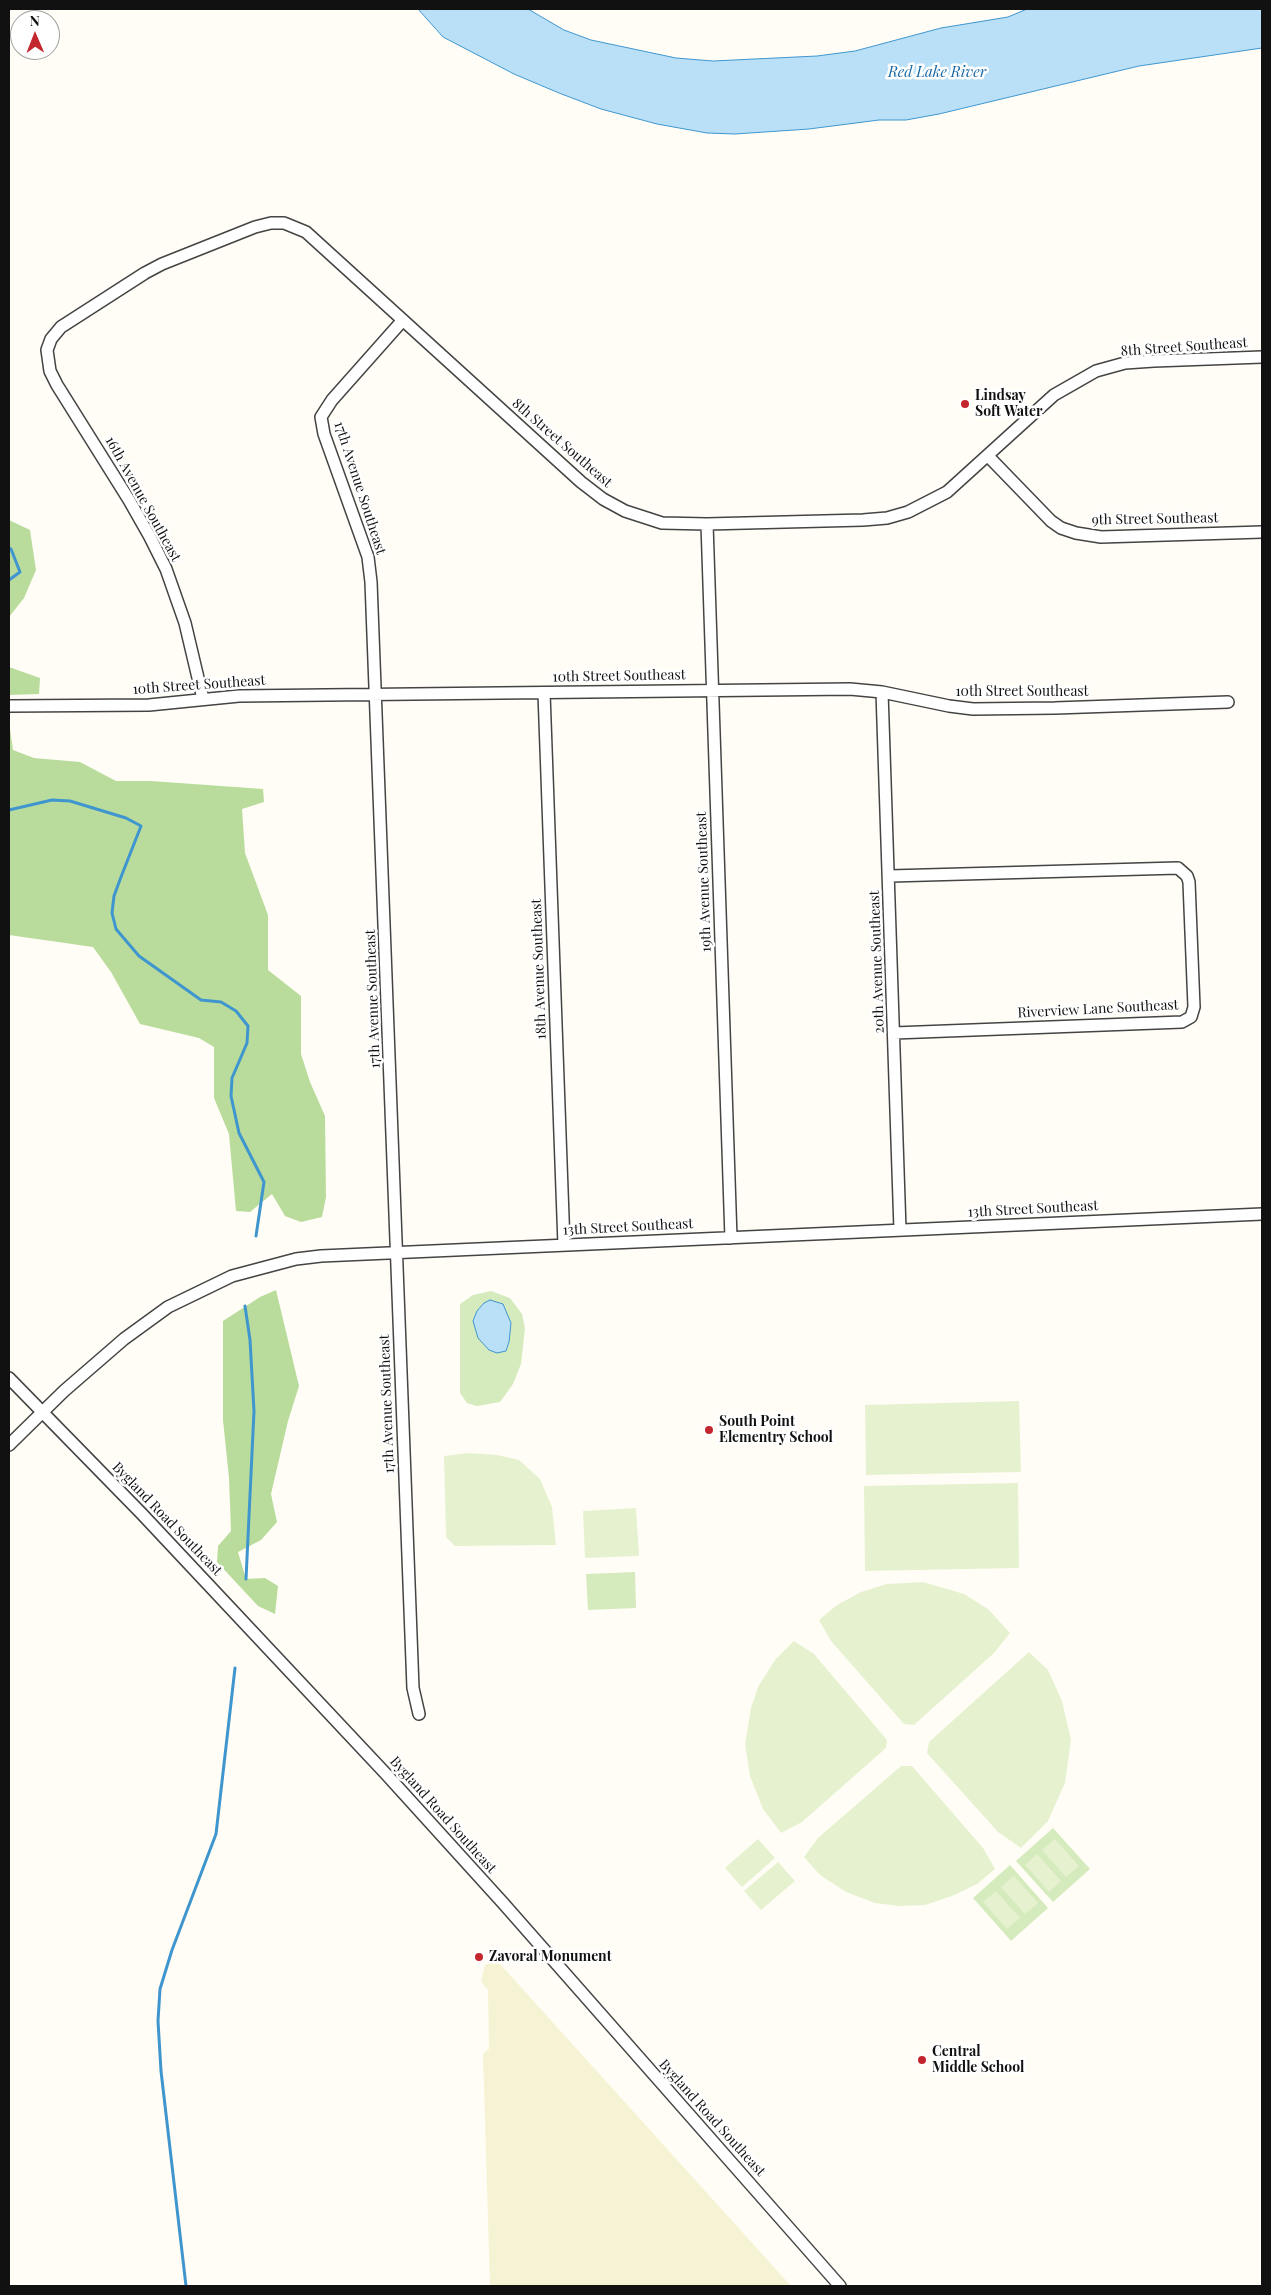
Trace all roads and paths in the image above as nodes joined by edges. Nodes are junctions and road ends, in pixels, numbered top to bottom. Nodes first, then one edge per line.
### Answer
1 (403, 320) junction
2 (47, 350) joint
3 (1262, 357) edge
4 (988, 456) junction
5 (707, 524) junction
6 (1262, 532) edge
7 (713, 690) junction
8 (882, 692) junction
9 (544, 693) junction
10 (376, 695) junction
11 (203, 699) junction
12 (1228, 702) dead end
13 (9, 706) edge
14 (890, 876) junction
15 (894, 1033) junction
16 (1262, 1214) edge
17 (900, 1230) junction
18 (732, 1238) junction
19 (564, 1245) junction
20 (397, 1253) junction
21 (9, 1378) edge
22 (42, 1412) junction
23 (9, 1445) edge
24 (419, 1714) dead end
25 (840, 2286) edge

1 - 2 street, 8th Street Southeast
1 - 5 street, 8th Street Southeast
1 - 10 street, 17th Avenue Southeast
2 - 11 street, 16th Avenue Southeast
3 - 4 street, 8th Street Southeast
4 - 5 street, 8th Street Southeast
4 - 6 street, 9th Street Southeast
5 - 7 street, 19th Avenue Southeast
7 - 8 street, 10th Street Southeast
7 - 9 street, 10th Street Southeast
7 - 18 street, 19th Avenue Southeast
8 - 12 street, 10th Street Southeast
8 - 14 street, 20th Avenue Southeast
9 - 10 street, 10th Street Southeast
9 - 19 street, 18th Avenue Southeast
10 - 11 street, 10th Street Southeast
10 - 20 street, 17th Avenue Southeast
11 - 13 street, 10th Street Southeast
14 - 15 street, 20th Avenue Southeast
14 - 15 street, Riverview Lane Southeast
15 - 17 street, 20th Avenue Southeast
16 - 17 street, 13th Street Southeast
17 - 18 street, 13th Street Southeast
18 - 19 street, 13th Street Southeast
19 - 20 street, 13th Street Southeast
20 - 22 street, 13th Street Southeast
20 - 24 street, 17th Avenue Southeast
21 - 22 street, Bygland Road Southeast
22 - 23 street, 13th Street Southeast
22 - 25 street, Bygland Road Southeast

